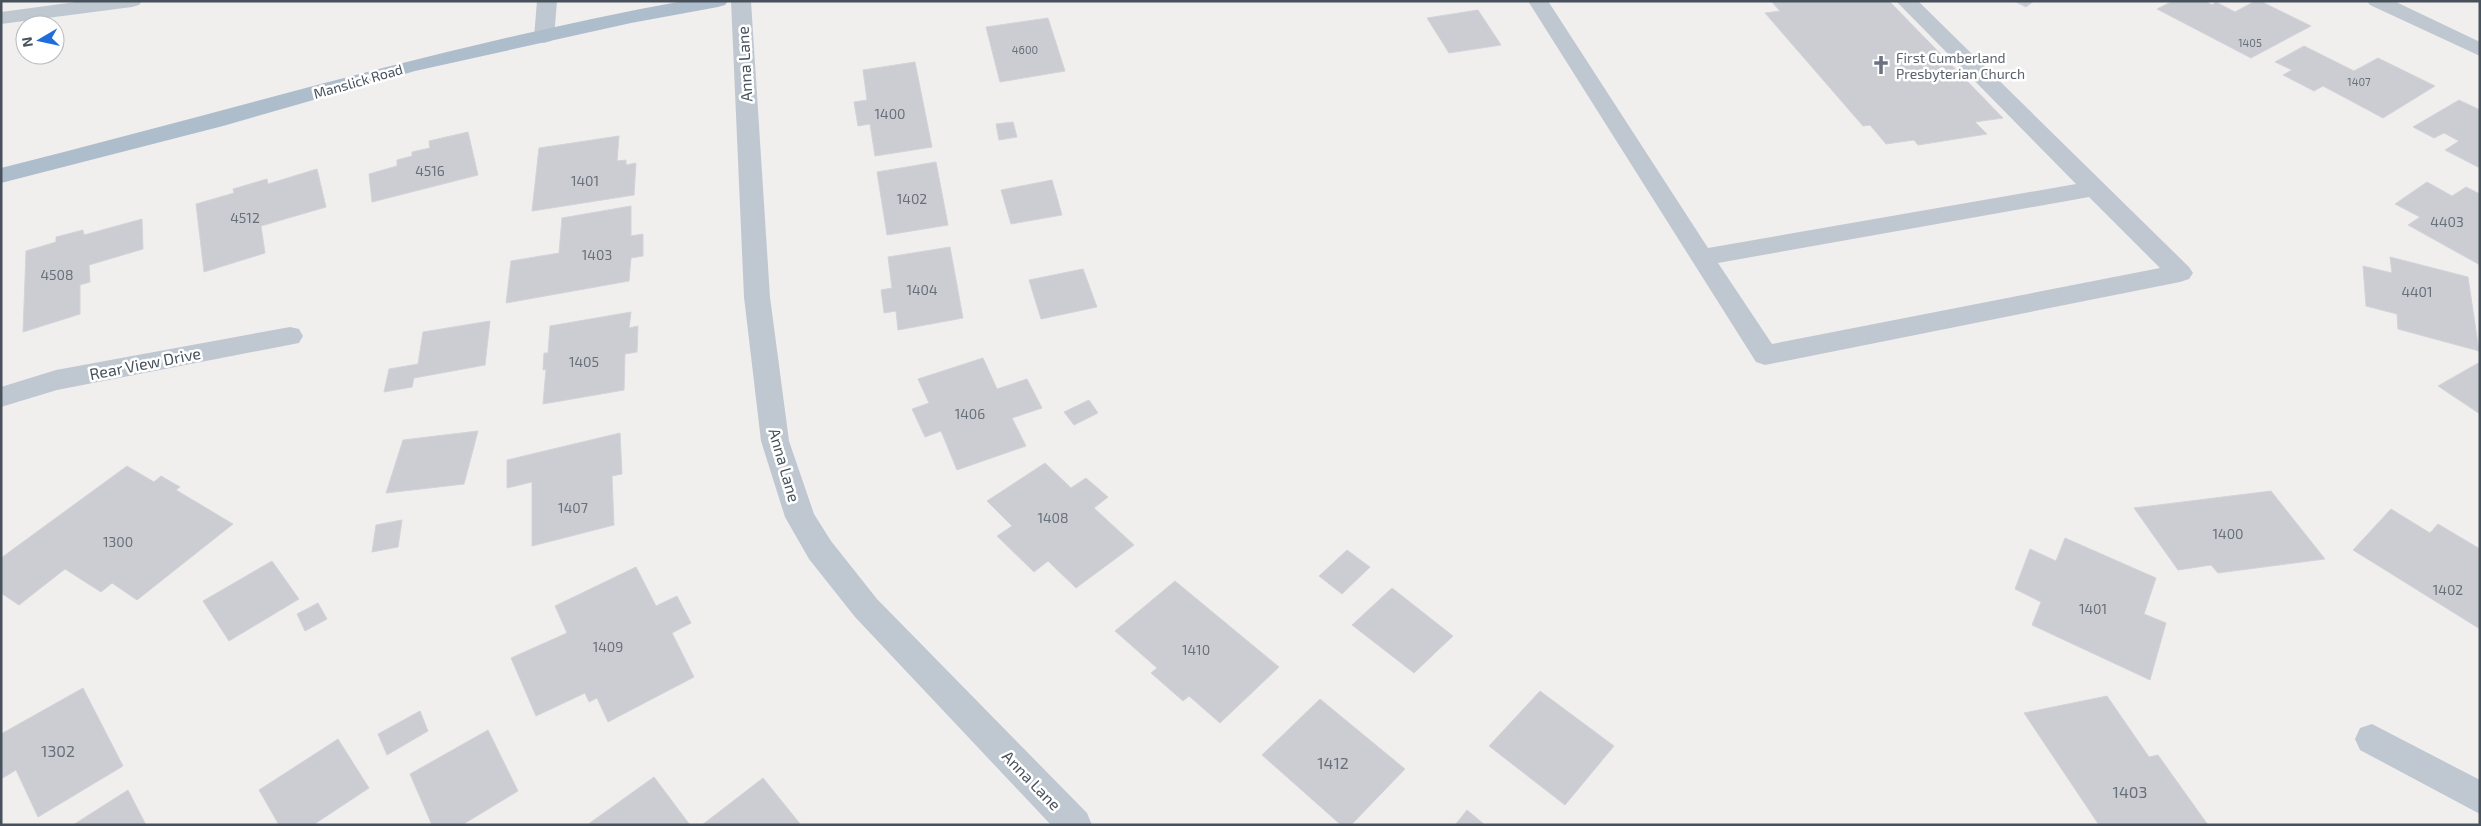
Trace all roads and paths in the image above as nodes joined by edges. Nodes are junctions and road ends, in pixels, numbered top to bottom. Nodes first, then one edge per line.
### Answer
1 (132, 1) edge
2 (547, 1) edge
3 (718, 1) edge
4 (741, 1) edge
5 (1538, 1) edge
6 (1906, 1) edge
7 (2377, 1) edge
8 (1, 18) edge
9 (544, 37) junction
10 (2480, 50) edge
11 (1, 176) edge
12 (2095, 188) junction
13 (1701, 258) junction
14 (290, 336) dead end
15 (1, 397) edge
16 (2372, 739) dead end
17 (2480, 798) edge
18 (1075, 825) edge

1 - 8 street
2 - 9 street
3 - 9 main road, Manslick Road
4 - 18 street, Anna Lane
5 - 13 street
6 - 12 street
7 - 10 street
9 - 11 main road, Manslick Road
12 - 13 street
12 - 13 street
14 - 15 street, Rear View Drive
16 - 17 street

